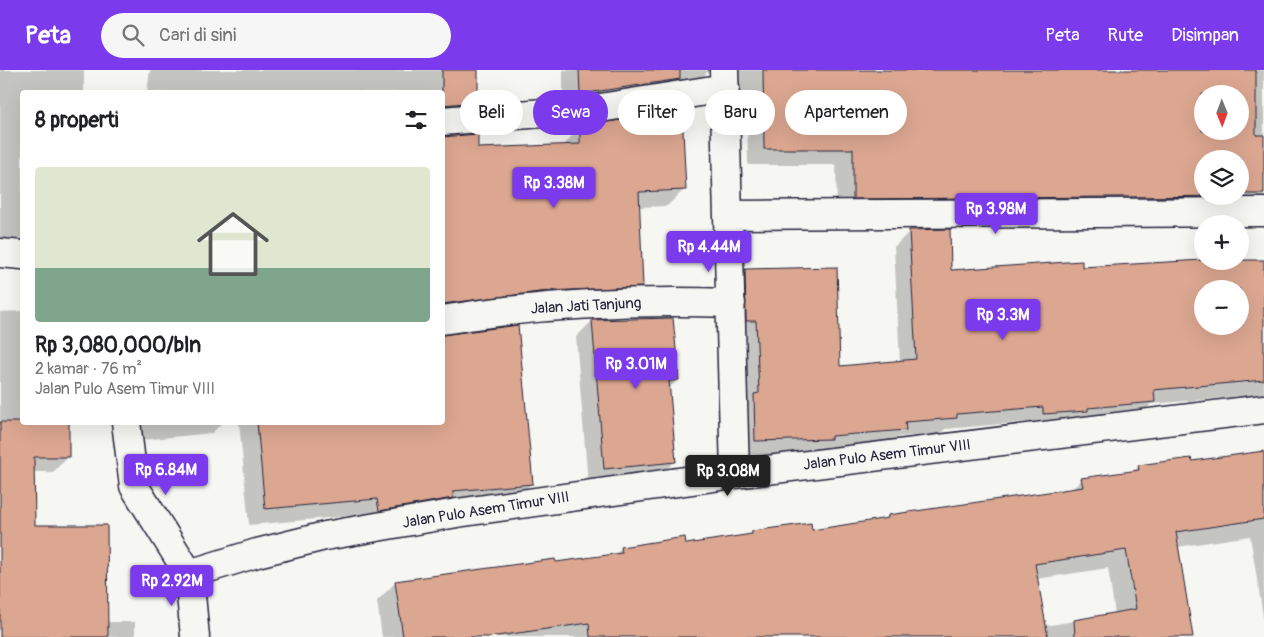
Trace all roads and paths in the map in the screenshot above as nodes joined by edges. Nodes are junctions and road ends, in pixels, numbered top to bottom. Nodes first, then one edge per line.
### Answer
1 (724, 79) edge
2 (445, 121) edge
3 (1264, 212) edge
4 (728, 215) junction
5 (0, 253) edge
6 (20, 255) edge
7 (731, 303) junction
8 (445, 320) edge
9 (1264, 410) edge
10 (126, 425) edge
11 (735, 474) junction
12 (189, 574) junction
13 (195, 637) edge

1 - 2 street
1 - 4 street
3 - 4 street
4 - 7 street
5 - 6 street
7 - 8 street, Jalan Jati Tanjung
7 - 11 street
9 - 11 street, Jalan Pulo Asem Timur VIII
10 - 12 street
11 - 12 street, Jalan Pulo Asem Timur VIII
12 - 13 street

